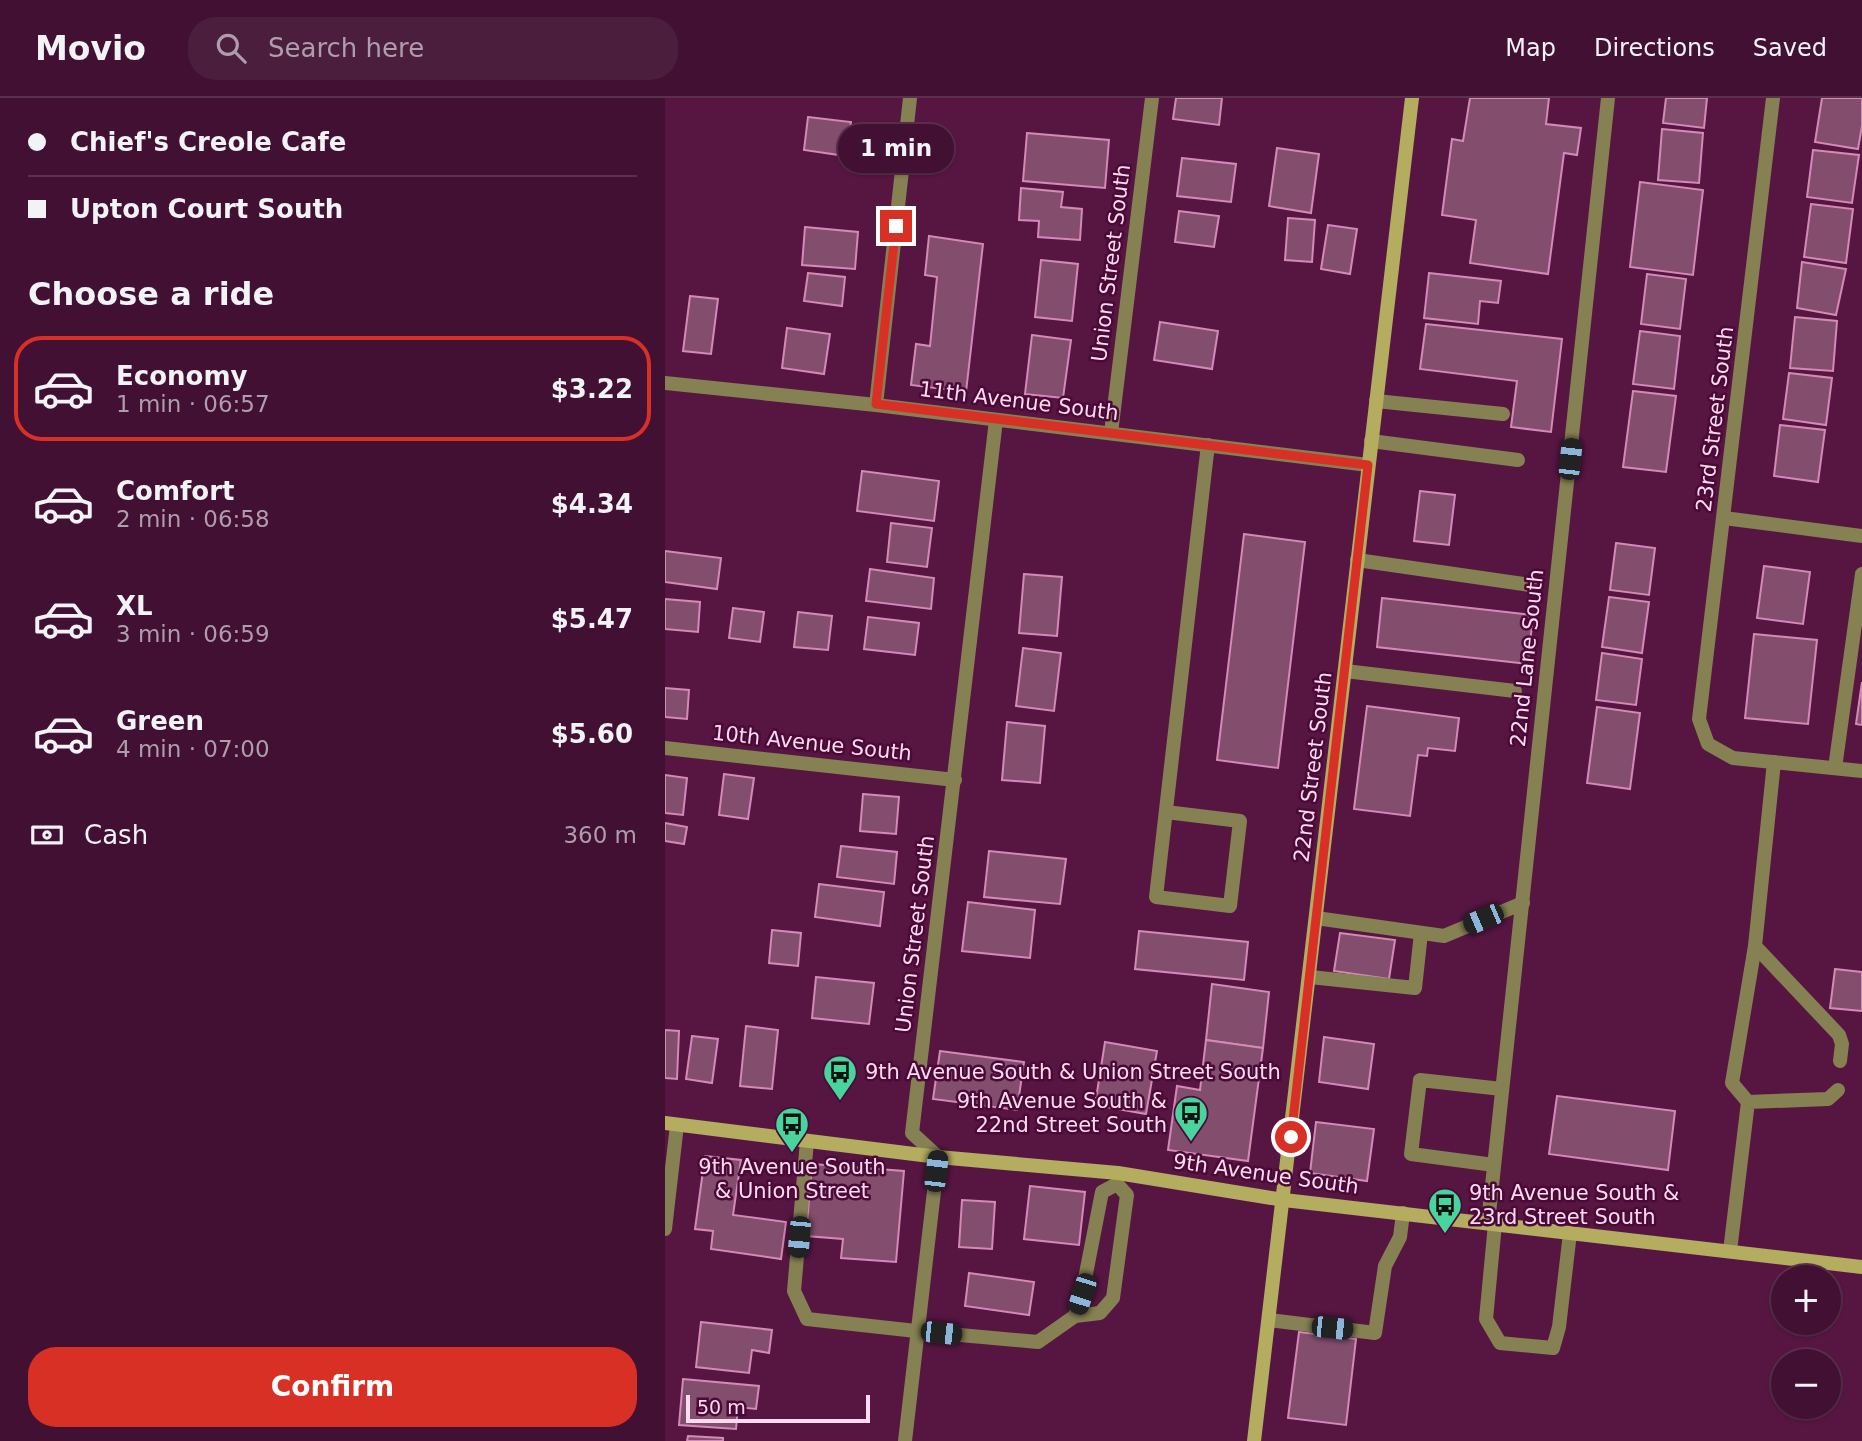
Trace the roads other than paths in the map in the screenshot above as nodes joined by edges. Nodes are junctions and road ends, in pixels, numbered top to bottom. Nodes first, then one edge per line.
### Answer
1 (910, 98) edge
2 (1152, 98) edge
3 (1412, 98) edge
4 (1608, 98) edge
5 (1773, 98) edge
6 (665, 383) edge
7 (1376, 401) junction
8 (876, 404) junction
9 (1503, 414) dead end
10 (996, 420) junction
11 (1111, 433) junction
12 (1371, 441) junction
13 (1208, 445) junction
14 (1518, 460) dead end
15 (1368, 465) junction
16 (1724, 518) junction
17 (1862, 536) edge
18 (1357, 561) junction
19 (1862, 574) edge
20 (1530, 585) dead end
21 (1345, 671) junction
22 (1515, 691) dead end
23 (665, 748) edge
24 (1774, 762) junction
25 (1835, 768) junction
26 (1862, 771) edge
27 (955, 780) junction
28 (1166, 811) junction
29 (1523, 903) junction
30 (1317, 918) junction
31 (1421, 933) junction
32 (1755, 946) junction
33 (1310, 977) junction
34 (1840, 1061) dead end
35 (1503, 1089) junction
36 (1838, 1090) dead end
37 (1748, 1102) junction
38 (671, 1124) edge
39 (807, 1141) junction
40 (938, 1157) junction
41 (1494, 1165) junction
42 (1117, 1179) junction
43 (1285, 1200) junction
44 (1403, 1213) junction
45 (1492, 1224) junction
46 (665, 1229) edge
47 (1570, 1233) junction
48 (1730, 1251) junction
49 (1862, 1267) edge
50 (1075, 1316) junction
51 (1269, 1321) junction
52 (916, 1331) junction
53 (905, 1441) edge
54 (1255, 1441) edge

1 - 8 street
2 - 11 street, Union Street South
3 - 7 street, 22nd Street South
4 - 29 street, 22nd Lane South
5 - 16 street, 23rd Street South
6 - 8 street, 11th Avenue South
7 - 9 street
7 - 12 street, 22nd Street South
8 - 10 street, 11th Avenue South
10 - 11 street, 11th Avenue South
10 - 27 street, Union Street South
11 - 13 street, 11th Avenue South
12 - 14 street
12 - 15 street, 22nd Street South
13 - 15 street, 11th Avenue South
13 - 28 street
15 - 18 street, 22nd Street South
16 - 17 street
16 - 24 street, 23rd Street South
18 - 20 street
18 - 21 street, 22nd Street South
19 - 25 street
21 - 22 street
21 - 30 street, 22nd Street South
23 - 27 street, 10th Avenue South
24 - 25 street
24 - 32 street
25 - 26 street
27 - 40 street, Union Street South
28 - 28 street
29 - 31 street
29 - 35 street, 22nd Lane South
30 - 31 street
30 - 33 street, 22nd Street South
31 - 33 street
32 - 34 street
32 - 37 street
33 - 43 street, 22nd Street South
35 - 41 street, 22nd Lane South
35 - 41 street
36 - 37 street
37 - 48 street
38 - 39 street, 9th Avenue South
38 - 46 street
39 - 40 street, 9th Avenue South
39 - 52 street
40 - 42 street, 9th Avenue South
40 - 52 street
41 - 45 street, 22nd Lane South
42 - 43 street, 9th Avenue South
42 - 50 street
42 - 50 street
43 - 44 street, 9th Avenue South
43 - 51 street, 22nd Street South
44 - 45 street, 9th Avenue South
44 - 51 street
45 - 47 street, 9th Avenue South
45 - 47 street, 22nd Lane South
47 - 48 street, 9th Avenue South
48 - 49 street, 9th Avenue South
50 - 52 street
51 - 54 street, 22nd Street South
52 - 53 street

